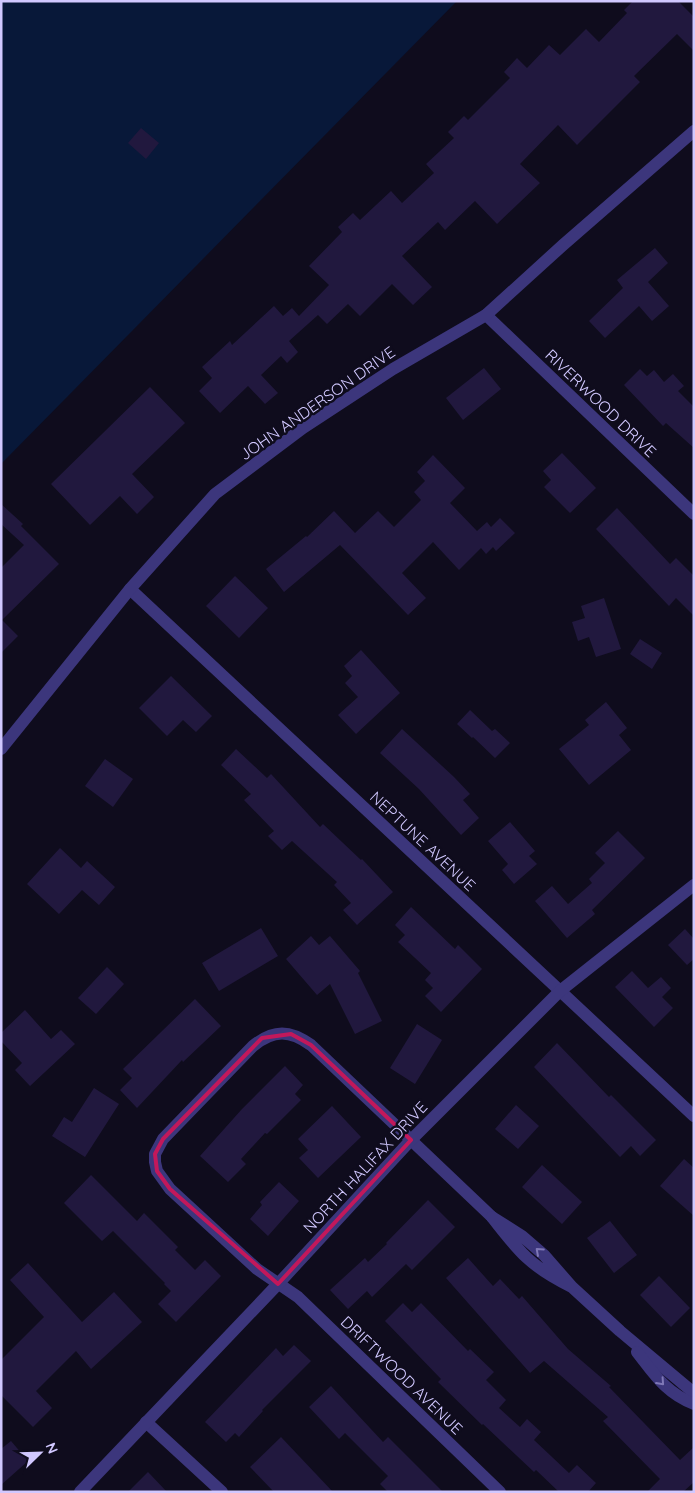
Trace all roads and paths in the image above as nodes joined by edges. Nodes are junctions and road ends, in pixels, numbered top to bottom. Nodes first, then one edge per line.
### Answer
1 (694, 131) edge
2 (486, 315) junction
3 (694, 514) edge
4 (130, 589) junction
5 (1, 749) edge
6 (694, 885) edge
7 (560, 990) junction
8 (694, 1116) edge
9 (411, 1140) junction
10 (278, 1284) junction
11 (620, 1330) junction
12 (694, 1393) edge
13 (694, 1404) edge
14 (146, 1422) junction
15 (80, 1492) edge
16 (222, 1492) edge
17 (500, 1492) edge

1 - 2 street, JOHN ANDERSON DRIVE
2 - 3 street, RIVERWOOD DRIVE
2 - 4 street, JOHN ANDERSON DRIVE
4 - 5 street, JOHN ANDERSON DRIVE
4 - 7 street, NEPTUNE AVENUE
6 - 7 street, NORTH HALIFAX DRIVE
7 - 8 street, NEPTUNE AVENUE
7 - 9 street, NORTH HALIFAX DRIVE
9 - 10 street, NORTH HALIFAX DRIVE
9 - 10 street, DRIFTWOOD AVENUE
9 - 11 street, DRIFTWOOD AVENUE
10 - 14 street, NORTH HALIFAX DRIVE
10 - 17 street, DRIFTWOOD AVENUE
11 - 12 street
11 -> 13 street
14 - 15 street, NORTH HALIFAX DRIVE
14 - 16 street

